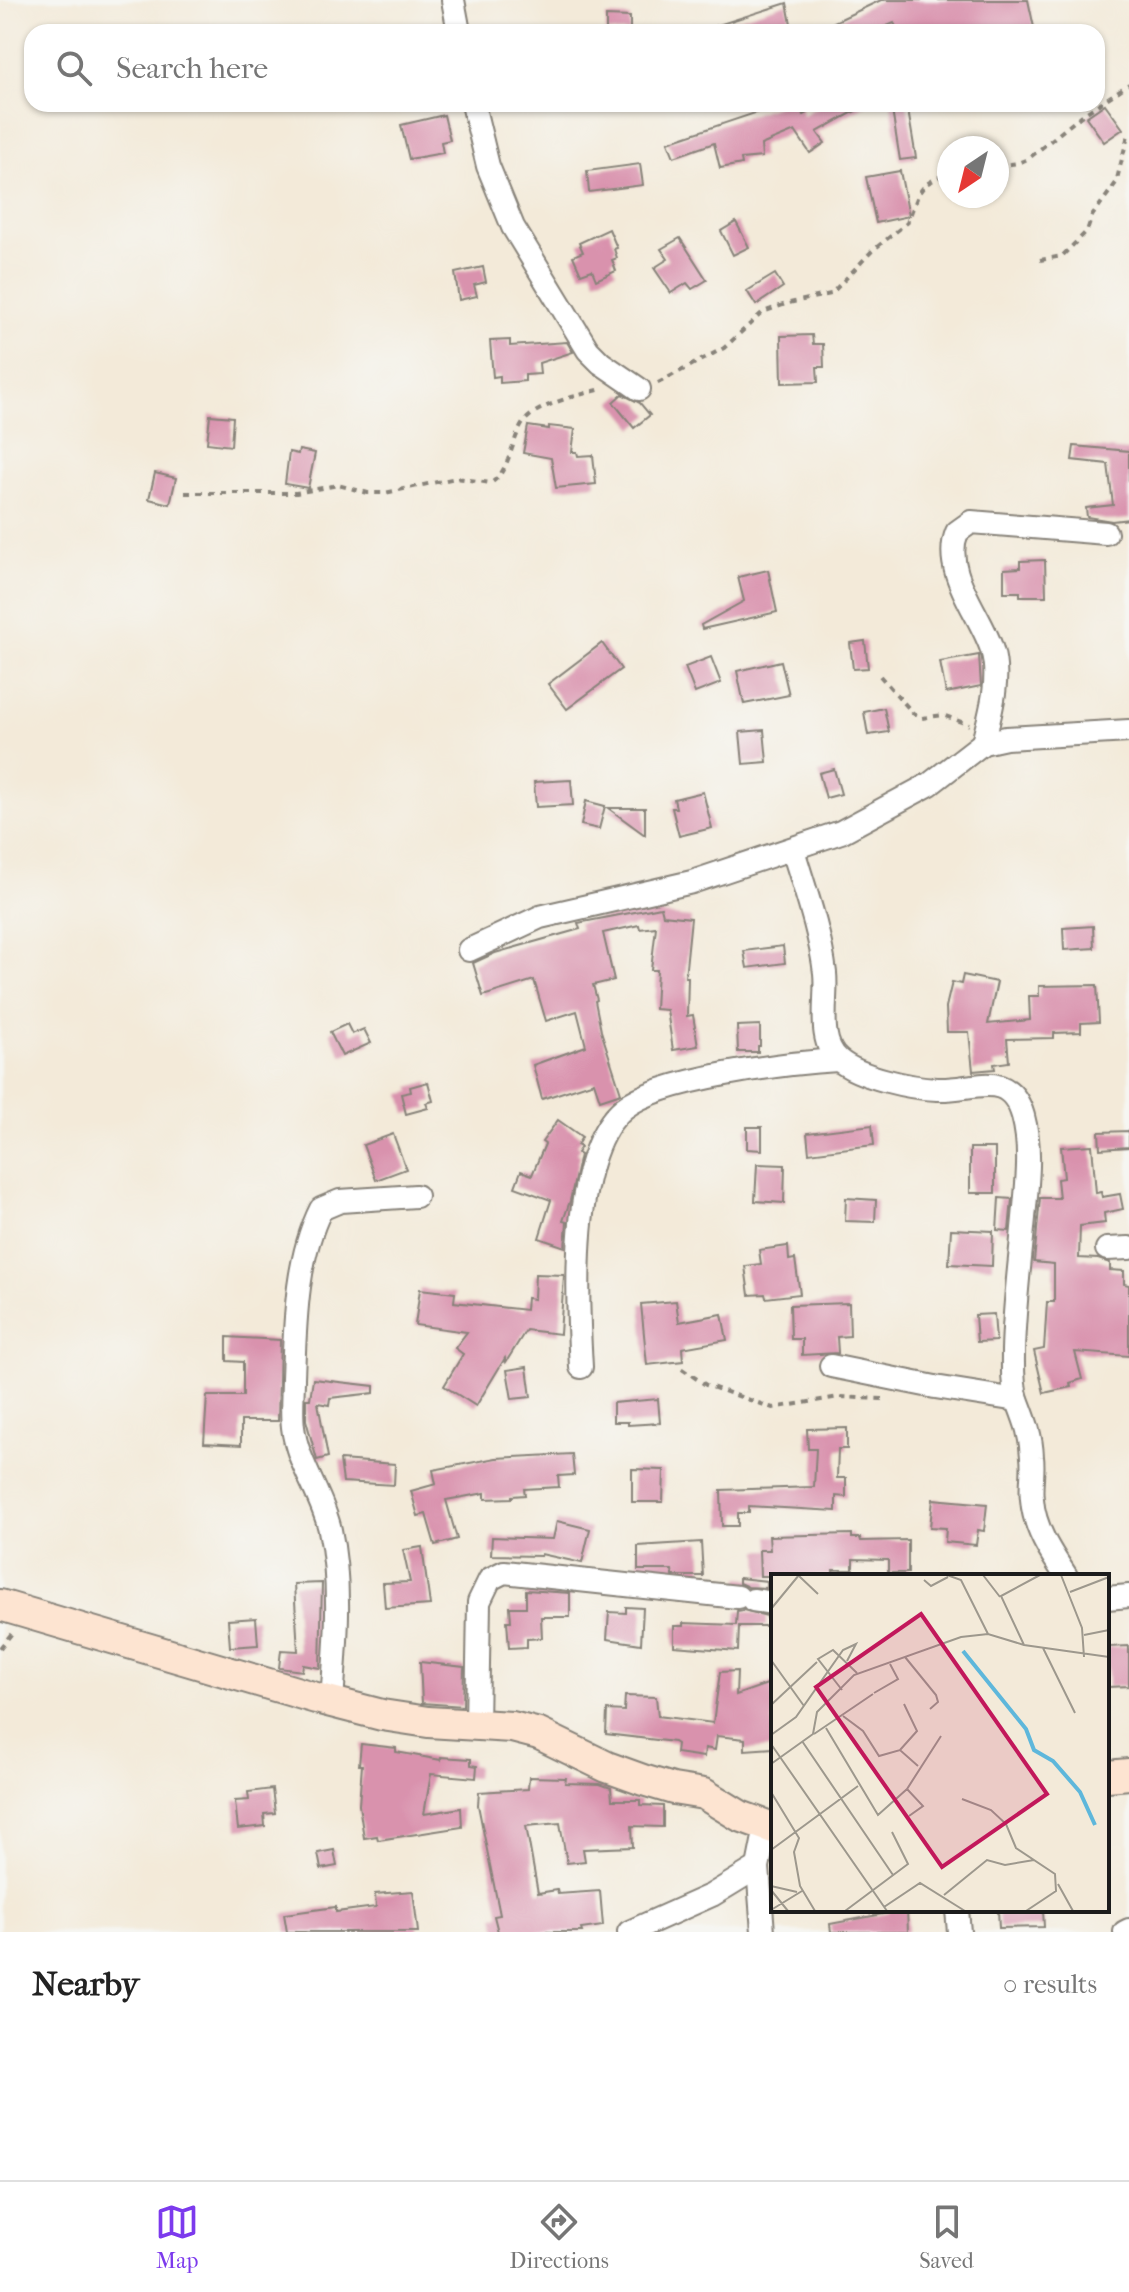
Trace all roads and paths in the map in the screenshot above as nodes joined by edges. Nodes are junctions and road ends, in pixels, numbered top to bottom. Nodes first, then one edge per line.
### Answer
1 (453, 0) edge
2 (458, 24) edge
3 (1129, 84) edge
4 (1105, 100) edge
5 (475, 112) edge
6 (1087, 112) edge
7 (1129, 131) edge
8 (1009, 164) edge
9 (937, 176) edge
10 (1040, 260) dead end
11 (639, 389) junction
12 (185, 493) dead end
13 (1106, 533) dead end
14 (880, 676) dead end
15 (1129, 731) edge
16 (984, 738) junction
17 (793, 850) junction
18 (469, 950) dead end
19 (838, 1060) junction
20 (416, 1196) dead end
21 (831, 1366) dead end
22 (581, 1367) dead end
23 (682, 1369) dead end
24 (889, 1399) dead end
25 (1017, 1400) junction
26 (1065, 1574) edge
27 (1129, 1596) edge
28 (1109, 1598) edge
29 (755, 1600) edge
30 (0, 1605) edge
31 (332, 1701) junction
32 (477, 1726) junction
33 (1129, 1774) edge
34 (1109, 1776) edge
35 (769, 1827) edge
36 (758, 1867) junction
37 (957, 1912) edge
38 (629, 1932) edge
39 (763, 1932) edge
40 (959, 1932) edge

1 - 2 street
3 - 4 path
5 - 11 street
6 - 8 path
7 - 10 path
9 - 11 path
11 - 12 path
13 - 16 street
14 - 16 path
15 - 16 street
16 - 17 street
17 - 18 street
17 - 19 street
19 - 22 street
19 - 25 street
20 - 31 street
21 - 25 street
23 - 24 path
25 - 26 street
27 - 28 street
29 - 32 street
30 - 31 street
31 - 32 street
32 - 35 street
33 - 34 street
35 - 36 street
36 - 38 street
36 - 39 street
37 - 40 street

